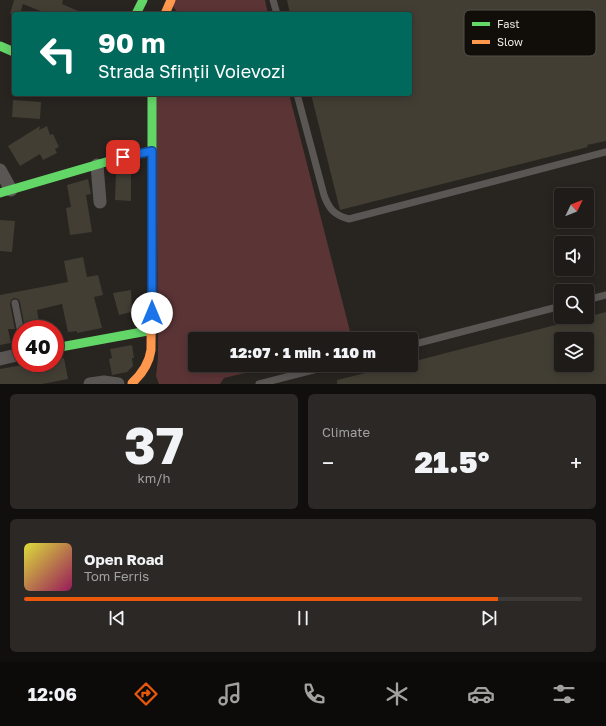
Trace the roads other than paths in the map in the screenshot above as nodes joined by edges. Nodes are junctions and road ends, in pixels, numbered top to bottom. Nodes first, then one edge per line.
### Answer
1 (143, 0) edge
2 (172, 0) edge
3 (273, 0) edge
4 (140, 12) edge
5 (166, 12) edge
6 (276, 12) edge
7 (0, 46) edge
8 (12, 51) edge
9 (152, 96) edge
10 (299, 96) edge
11 (152, 151) junction
12 (606, 152) edge
13 (97, 165) junction
14 (0, 170) edge
15 (6, 192) edge
16 (100, 202) dead end
17 (606, 295) edge
18 (594, 298) edge
19 (16, 303) dead end
20 (554, 308) edge
21 (19, 320) edge
22 (153, 334) junction
23 (418, 343) edge
24 (64, 347) edge
25 (12, 356) edge
26 (0, 358) edge
27 (155, 368) dead end
28 (306, 372) edge
29 (131, 383) edge
30 (90, 384) edge
31 (118, 384) edge
32 (142, 384) edge
33 (259, 384) edge

1 - 4 street
2 - 5 street
3 - 6 lane
7 - 8 street
9 - 11 street
10 - 12 lane
11 - 13 street
11 - 22 street
13 - 15 street
13 - 16 street
14 - 15 street
17 - 18 lane
19 - 21 lane
20 - 23 lane
22 - 24 street
22 - 27 street
22 - 29 street
25 - 26 street
28 - 33 lane
29 - 32 street
30 - 31 street

